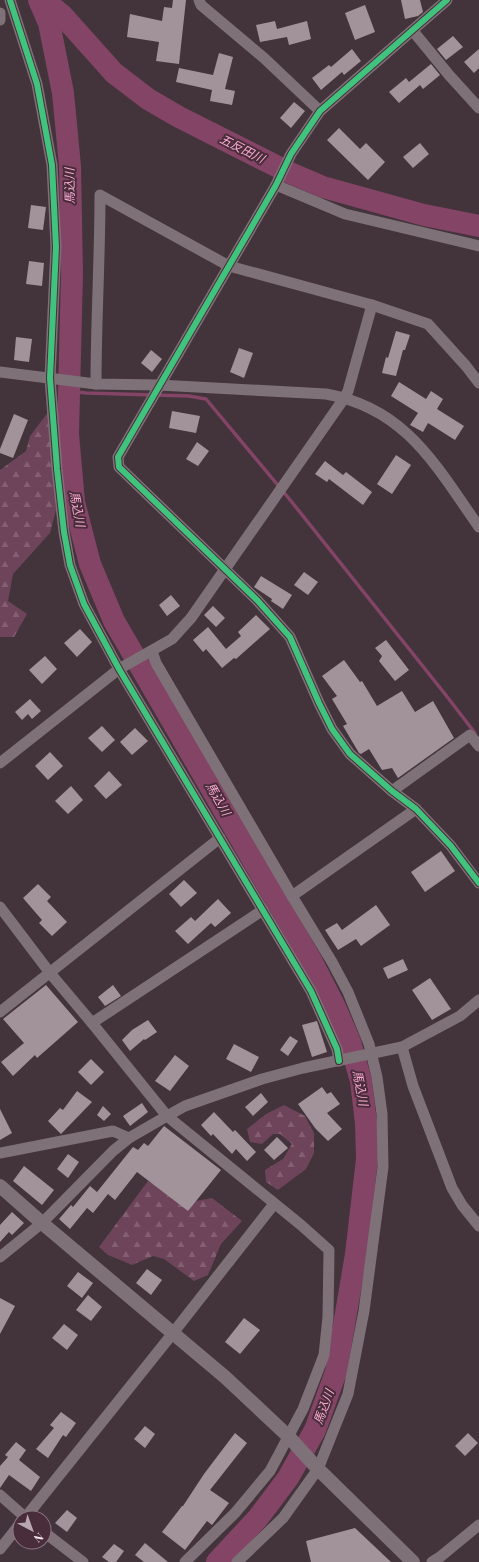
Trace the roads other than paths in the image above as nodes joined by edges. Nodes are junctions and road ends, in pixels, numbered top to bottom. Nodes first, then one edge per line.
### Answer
1 (10, 0) edge
2 (199, 0) edge
3 (447, 0) edge
4 (0, 13) edge
5 (0, 20) edge
6 (413, 31) junction
7 (479, 108) edge
8 (320, 111) junction
9 (276, 185) junction
10 (479, 246) edge
11 (229, 266) junction
12 (372, 305) junction
13 (0, 372) edge
14 (53, 378) junction
15 (479, 383) edge
16 (96, 384) junction
17 (158, 388) junction
18 (345, 397) junction
19 (479, 527) edge
20 (225, 569) junction
21 (150, 652) junction
22 (119, 669) junction
23 (479, 746) edge
24 (0, 763) edge
25 (392, 791) junction
26 (416, 809) junction
27 (220, 838) junction
28 (479, 883) edge
29 (292, 896) junction
30 (0, 906) edge
31 (263, 910) junction
32 (50, 974) junction
33 (479, 1000) edge
34 (0, 1012) edge
35 (92, 1022) junction
36 (402, 1047) junction
37 (370, 1055) junction
38 (339, 1061) junction
39 (167, 1116) junction
40 (129, 1138) junction
41 (0, 1153) edge
42 (0, 1186) edge
43 (274, 1204) junction
44 (42, 1223) junction
45 (479, 1226) edge
46 (0, 1257) edge
47 (173, 1333) junction
48 (290, 1439) junction
49 (316, 1466) junction
50 (0, 1496) edge
51 (15, 1510) edge
52 (31, 1510) edge
53 (479, 1525) edge
54 (12, 1534) edge
55 (52, 1538) edge
56 (0, 1549) edge
57 (83, 1562) edge
58 (185, 1562) edge
59 (237, 1562) edge
60 (413, 1562) edge
61 (432, 1562) edge

1 - 14 street
2 - 8 street
3 - 6 street
4 - 5 street
6 - 7 street
6 - 8 street
8 - 9 street
9 - 10 street
9 - 11 street
11 - 12 street
11 - 16 street
11 - 17 street
12 - 15 street
12 - 18 street
13 - 14 street
14 - 16 street
14 - 22 street
16 - 17 street
17 - 18 street
17 - 20 street
18 - 19 street
18 - 20 street
20 - 21 street
20 - 25 street
21 - 22 street
21 - 29 street
22 - 24 street
22 - 27 street
23 - 25 street
25 - 26 street
26 - 28 street
26 - 29 street
27 - 31 street
27 - 32 street
29 - 37 street
30 - 32 street
31 - 35 street
31 - 38 street
32 - 34 street
32 - 35 street
33 - 36 street
35 - 39 street
36 - 37 street
36 - 45 street
37 - 38 street
37 - 49 street
38 - 39 street
39 - 40 street
39 - 43 street
40 - 41 street
40 - 44 street
42 - 44 street
43 - 47 street
43 - 48 street
44 - 46 street
44 - 47 street
47 - 48 street
47 - 52 street
48 - 49 street
48 - 58 street
49 - 59 street
49 - 60 street
50 - 51 street
53 - 61 street
54 - 56 street
55 - 57 street

